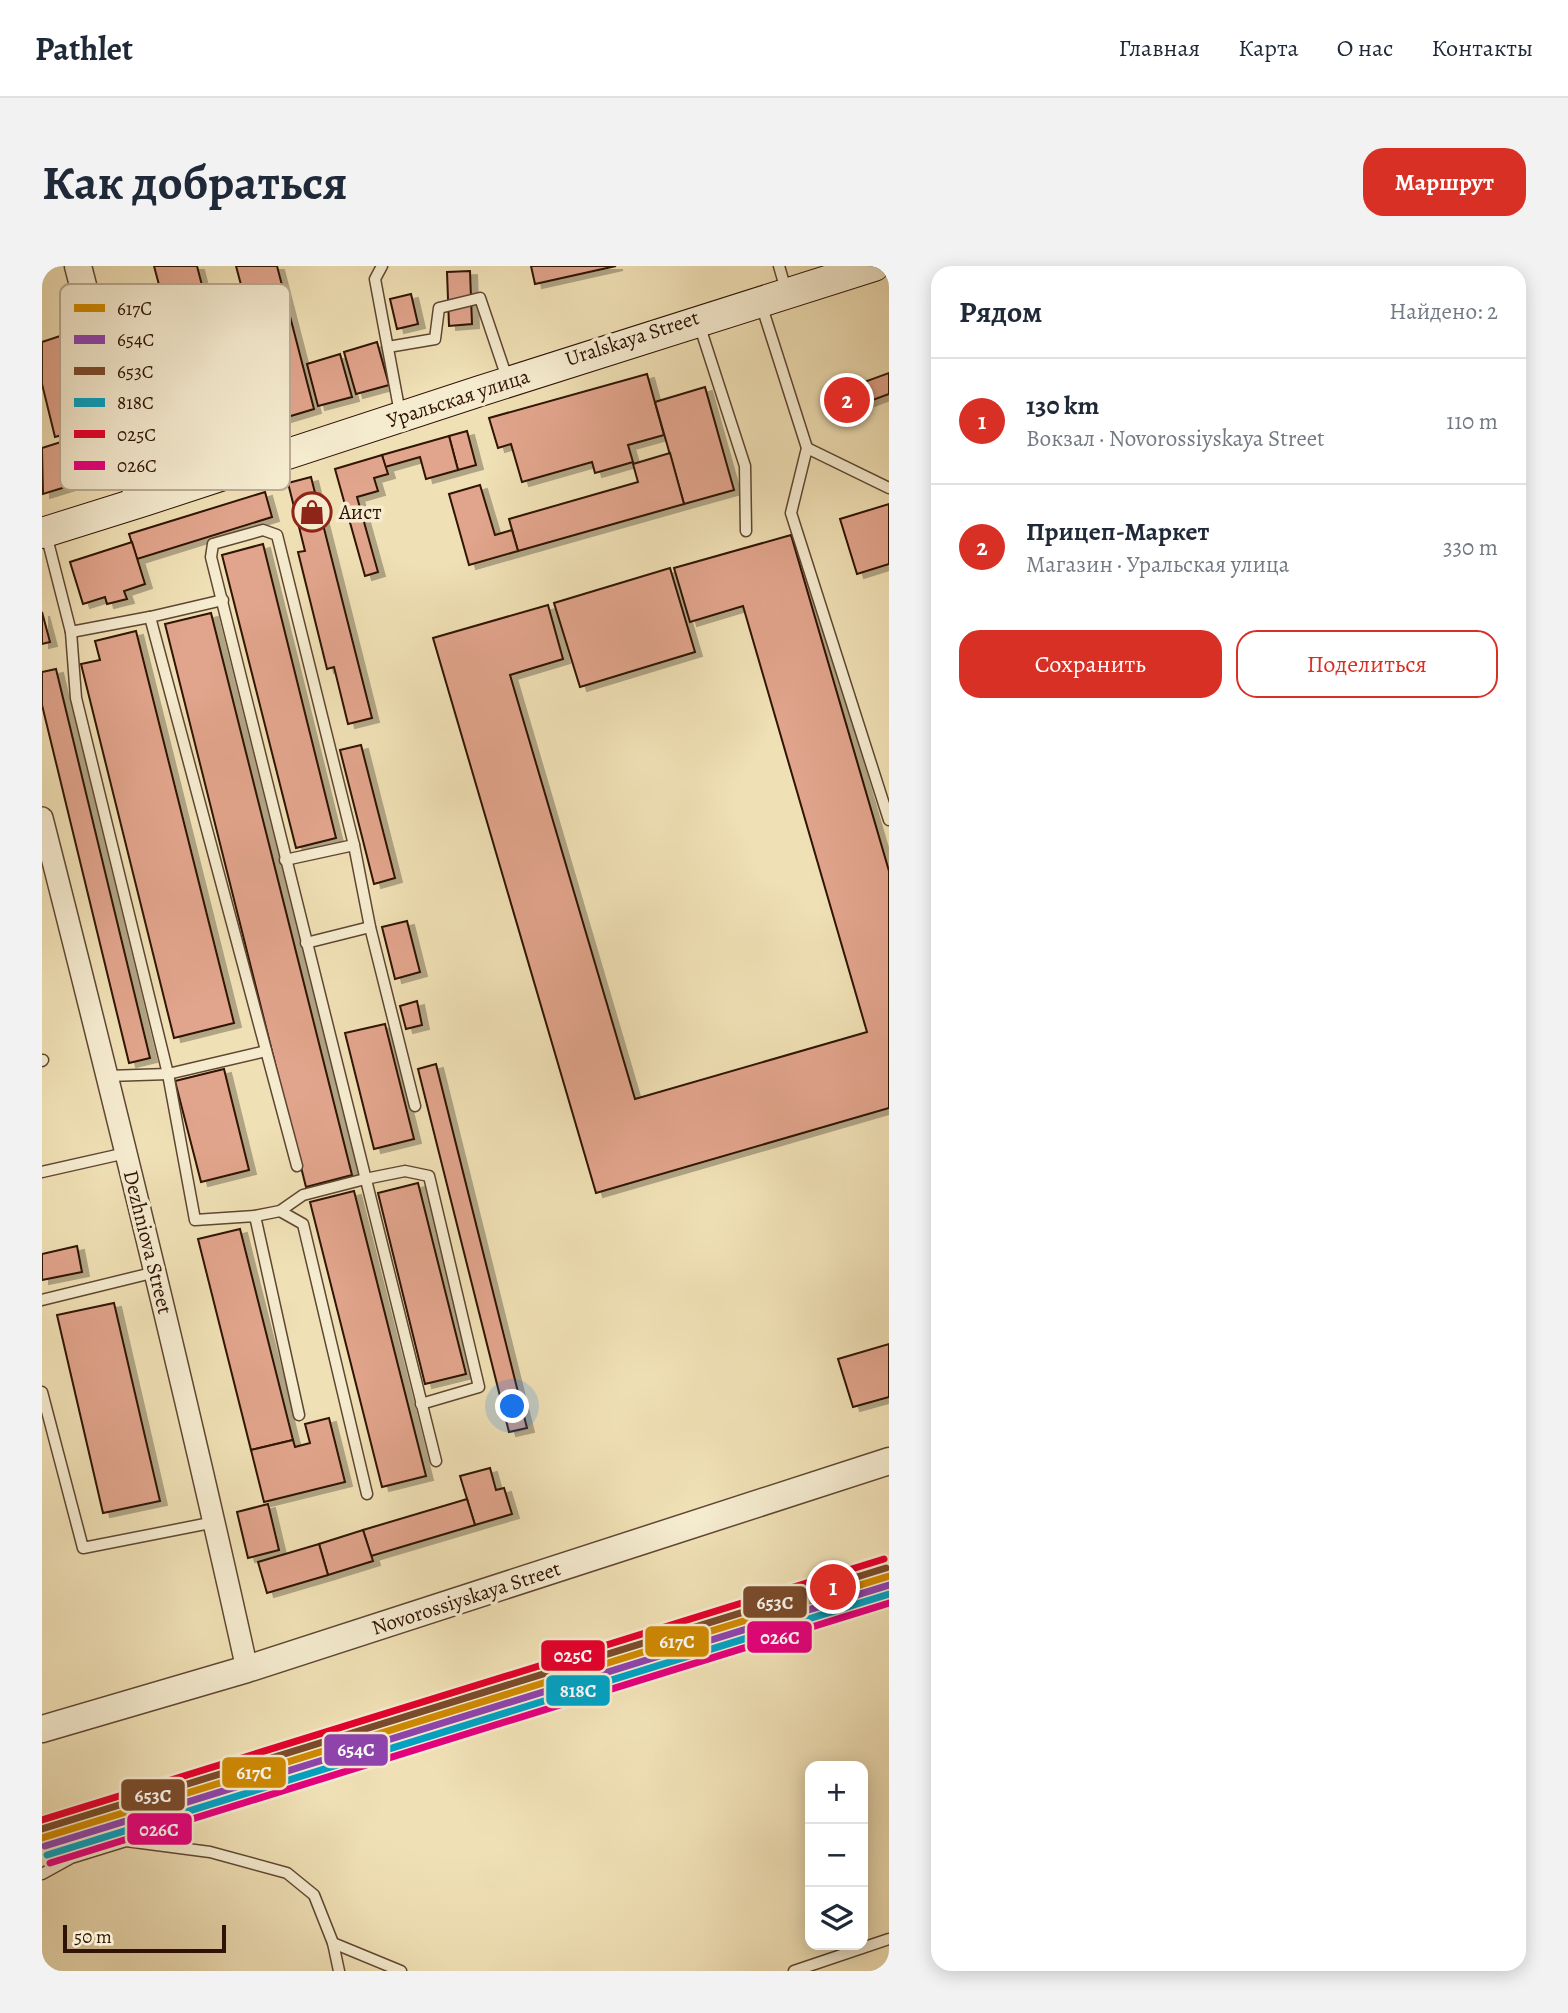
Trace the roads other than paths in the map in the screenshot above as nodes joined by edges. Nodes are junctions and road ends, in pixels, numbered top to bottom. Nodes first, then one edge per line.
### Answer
1 (78, 266) edge
2 (382, 266) edge
3 (862, 266) edge
4 (874, 266) edge
5 (83, 284) edge
6 (771, 289) edge
7 (698, 321) junction
8 (388, 347) junction
9 (508, 378) junction
10 (400, 413) junction
11 (807, 448) junction
12 (290, 449) edge
13 (290, 451) edge
14 (889, 488) edge
15 (134, 490) edge
16 (167, 490) edge
17 (168, 490) edge
18 (137, 500) junction
19 (43, 530) edge
20 (746, 531) dead end
21 (223, 600) junction
22 (150, 617) junction
23 (71, 632) junction
24 (42, 818) edge
25 (889, 820) edge
26 (354, 845) junction
27 (285, 860) junction
28 (370, 926) junction
29 (306, 943) junction
30 (266, 1051) junction
31 (168, 1074) junction
32 (108, 1076) junction
33 (415, 1106) dead end
34 (126, 1153) junction
35 (297, 1166) dead end
36 (42, 1172) edge
37 (365, 1179) junction
38 (280, 1212) junction
39 (255, 1216) junction
40 (156, 1272) junction
41 (42, 1300) edge
42 (42, 1392) edge
43 (421, 1404) junction
44 (299, 1415) dead end
45 (436, 1461) dead end
46 (889, 1461) edge
47 (367, 1494) dead end
48 (215, 1522) junction
49 (247, 1669) junction
50 (42, 1729) edge
51 (42, 1874) edge
52 (889, 1938) edge
53 (333, 1943) junction
54 (339, 1971) edge
55 (401, 1971) edge
56 (794, 1971) edge

1 - 5 street
2 - 8 lane
3 - 6 main road, Uralskaya Street
4 - 6 main road, Уральская улица
6 - 7 main road, Уральская улица
6 - 9 main road, Uralskaya Street
6 - 11 lane
7 - 13 main road, Уральская улица
7 - 20 lane
8 - 9 lane
8 - 10 lane
9 - 10 main road, Uralskaya Street
10 - 12 main road, Uralskaya Street
11 - 14 lane
11 - 25 lane
15 - 18 street
16 - 18 main road, Uralskaya Street
17 - 18 main road, Уральская улица
18 - 19 main road, Uralskaya Street
19 - 23 lane
21 - 22 lane
21 - 26 lane
21 - 27 lane
22 - 23 lane
22 - 30 lane
23 - 31 lane
24 - 32 street, Dezhniova Street
26 - 27 lane
26 - 28 lane
27 - 29 lane
28 - 29 lane
28 - 33 lane
29 - 37 lane
30 - 31 lane
30 - 35 lane
31 - 32 lane
31 - 39 lane
32 - 34 street, Dezhniova Street
34 - 36 lane
34 - 40 street, Dezhniova Street
37 - 38 lane
37 - 43 lane
37 - 43 lane
38 - 39 lane
38 - 47 lane
39 - 44 lane
40 - 41 lane
40 - 48 street, Dezhniova Street
42 - 48 lane
43 - 45 lane
46 - 49 street, Novorossiyskaya Street
48 - 49 street, Dezhniova Street
49 - 50 street, Novorossiyskaya Street
51 - 53 lane
52 - 56 lane
53 - 54 lane
53 - 55 lane

